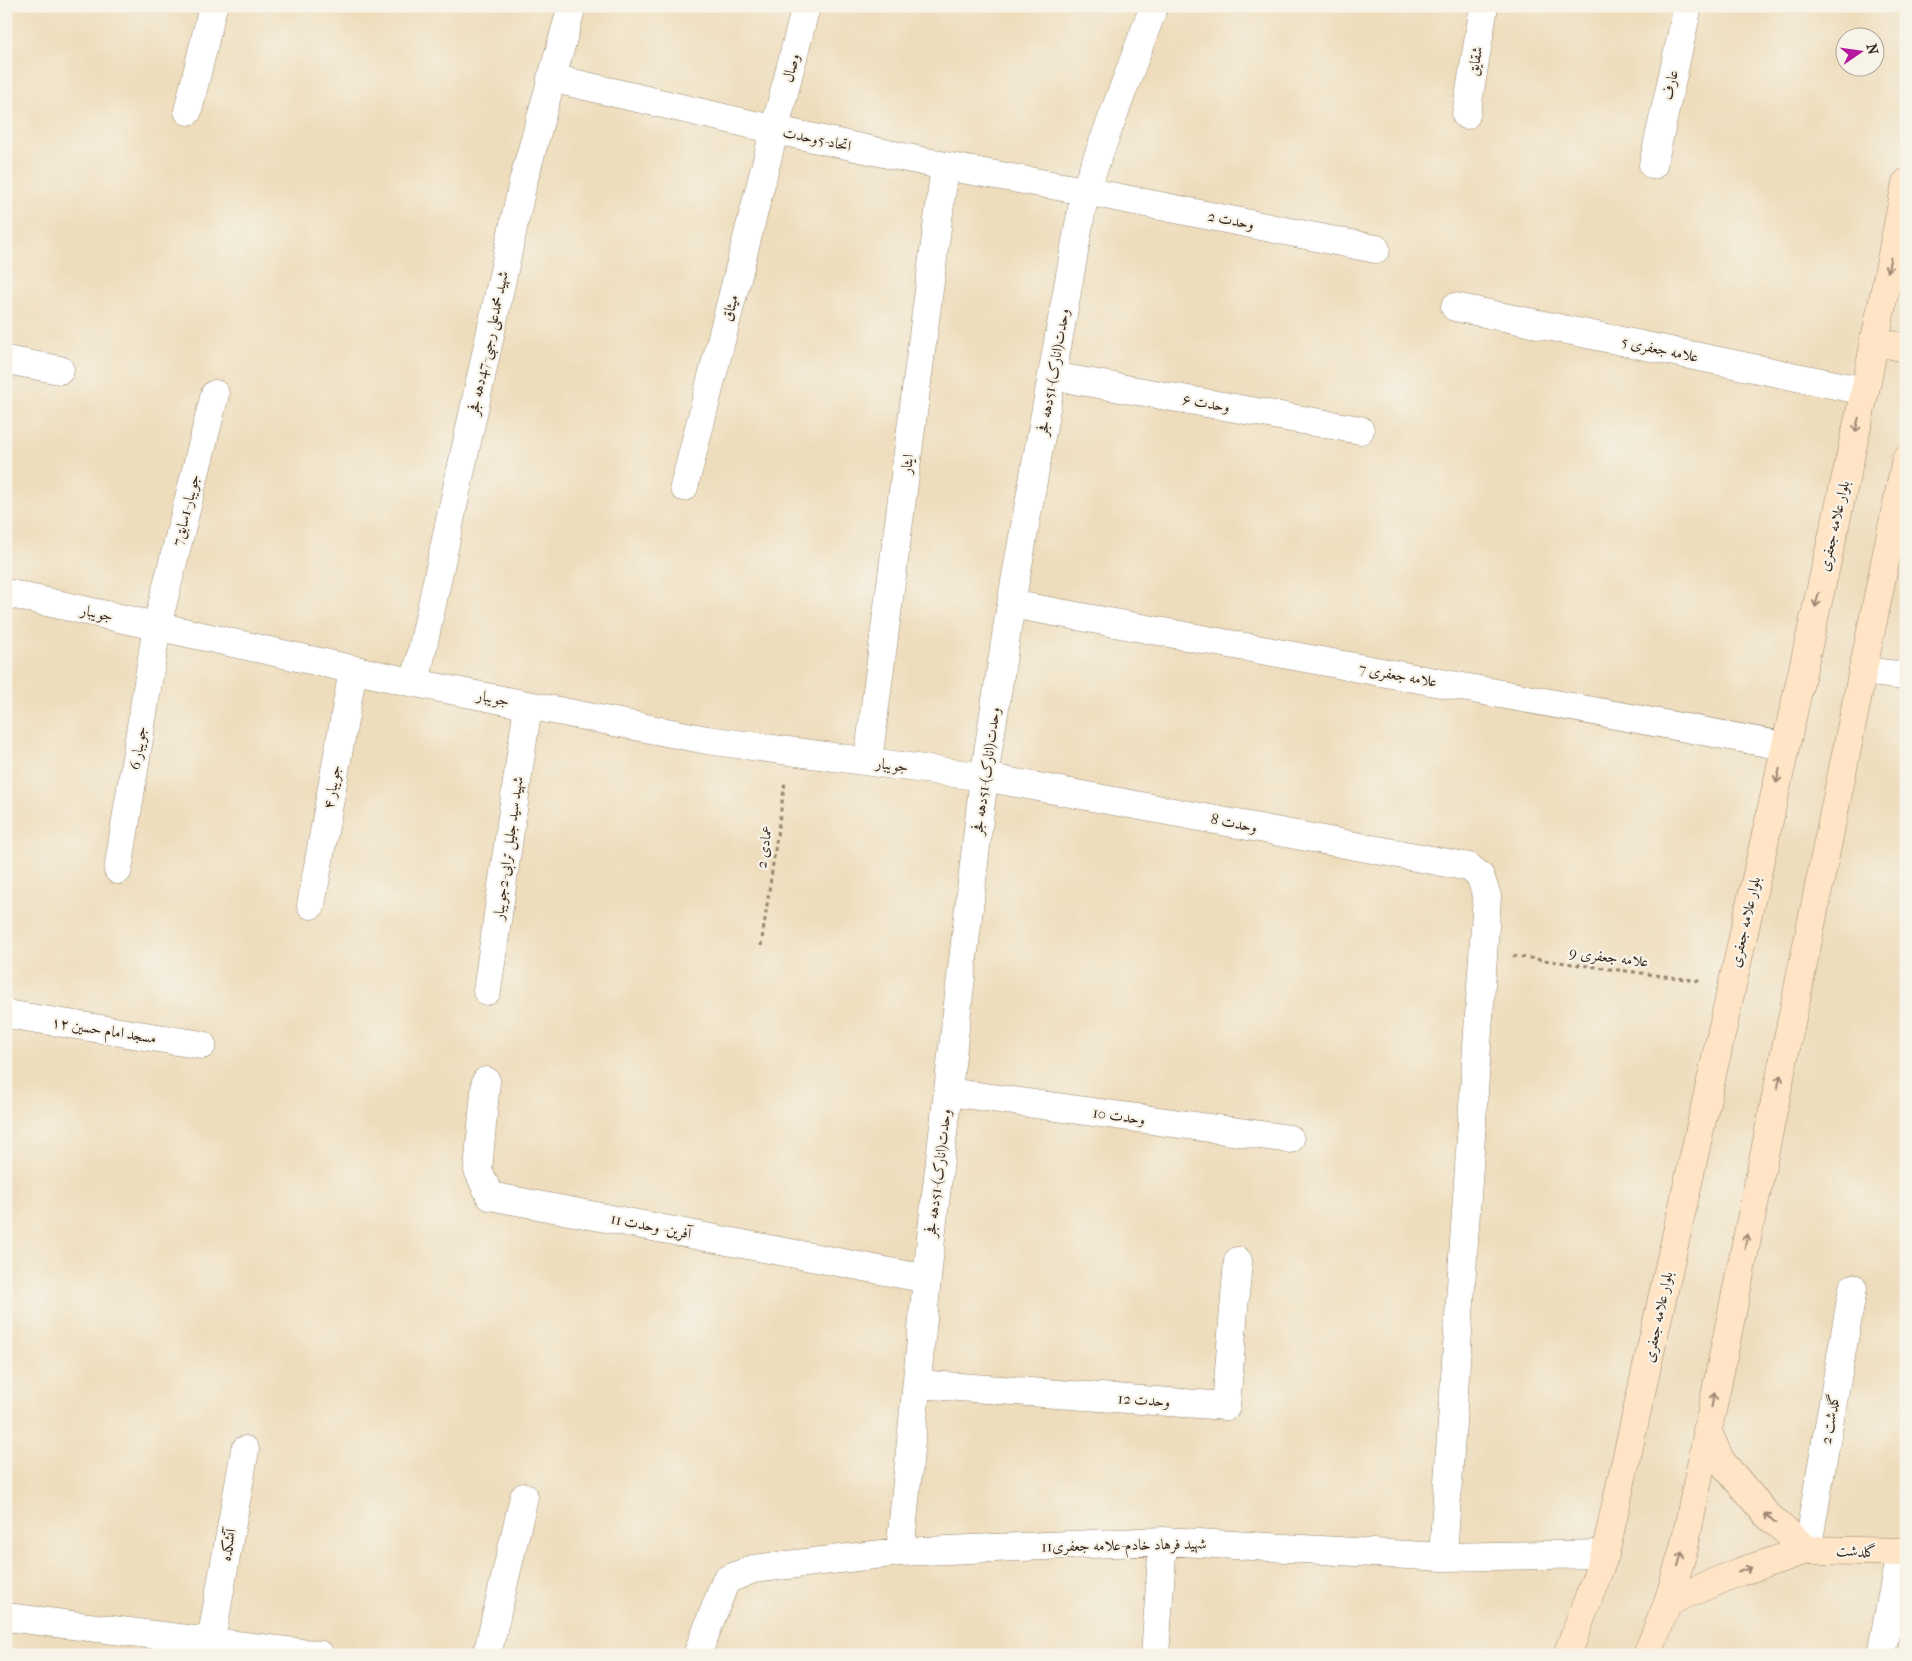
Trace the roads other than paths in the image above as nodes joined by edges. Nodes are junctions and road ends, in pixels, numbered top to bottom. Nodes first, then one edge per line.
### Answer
1 (213, 6) edge
2 (572, 6) edge
3 (806, 6) edge
4 (1154, 6) edge
5 (1484, 6) edge
6 (1688, 6) edge
7 (551, 78) junction
8 (188, 111) dead end
9 (1466, 115) dead end
10 (776, 130) junction
11 (1653, 164) dead end
12 (945, 166) junction
13 (1906, 183) edge
14 (1085, 191) junction
15 (1376, 249) dead end
16 (1455, 307) dead end
17 (1873, 341) junction
18 (1906, 348) edge
19 (6, 360) edge
20 (60, 370) dead end
21 (1052, 376) junction
22 (1865, 391) junction
23 (216, 394) dead end
24 (1360, 430) dead end
25 (1906, 460) edge
26 (684, 486) dead end
27 (6, 593) edge
28 (1011, 604) junction
29 (157, 626) junction
30 (353, 670) junction
31 (1864, 671) junction
32 (1906, 676) edge
33 (414, 683) junction
34 (528, 705) junction
35 (1784, 746) junction
36 (868, 761) junction
37 (984, 777) junction
38 (118, 870) dead end
39 (311, 905) dead end
40 (487, 991) dead end
41 (6, 1014) edge
42 (202, 1045) dead end
43 (486, 1081) dead end
44 (948, 1092) junction
45 (1290, 1140) dead end
46 (1238, 1260) dead end
47 (927, 1279) junction
48 (1853, 1288) dead end
49 (917, 1384) junction
50 (1708, 1430) junction
51 (245, 1450) dead end
52 (524, 1497) dead end
53 (1163, 1541) junction
54 (1807, 1550) junction
55 (900, 1552) junction
56 (1903, 1553) edge
57 (1605, 1554) junction
58 (1443, 1557) junction
59 (1668, 1602) junction
60 (6, 1617) edge
61 (211, 1641) junction
62 (250, 1650) edge
63 (320, 1655) edge
64 (487, 1655) edge
65 (698, 1655) edge
66 (1155, 1655) edge
67 (1567, 1655) edge
68 (1646, 1655) edge
69 (1881, 1655) edge

1 - 8 street
2 - 7 street, شهید محمدعلی رجبی-47دهه فجر
3 - 10 street, وصال
4 - 14 street, وحدت(انارک)-51دهه فجر
5 - 9 street, شقایق
6 - 11 street, عارف
7 - 10 street, اتحاد-5وحدت
7 - 33 street, شهید محمدعلی رجبی-47دهه فجر
10 - 12 street, اتحاد-5وحدت
10 - 26 street, میثاق
12 - 14 street, اتحاد-5وحدت
12 - 36 street, ایثار
13 -> 17 main road, بلوار علامه جعفری
14 - 15 street, وحدت 2
14 - 21 street, وحدت(انارک)-51دهه فجر
16 - 22 street, علامه جعفری 5
17 - 18 main road
17 - 22 main road, بلوار علامه جعفری
19 - 20 street
21 - 24 street, وحدت ۶
21 - 28 street, وحدت(انارک)-51دهه فجر
22 -> 35 main road, بلوار علامه جعفری
23 - 29 street, 7جویبار-1سابق
25 - 31 main road
27 - 29 street, جویبار
28 - 35 street, علامه جعفری 7
28 - 37 street, وحدت(انارک)-51دهه فجر
29 - 30 street, جویبار
29 - 38 street, جویبار 6
30 - 33 street, جویبار
30 - 39 street, جویبار ۴
31 - 32 street
50 -> 31 main road
33 - 34 street, جویبار
34 - 36 street, جویبار
34 - 40 street, شهید سید جلیل ترابی-2جویبار
35 -> 57 main road, بلوار علامه جعفری
36 - 37 street, جویبار
37 - 44 street, وحدت(انارک)-51دهه فجر
37 - 58 street, وحدت 8
41 - 42 street, مسجد امام حسین ۱۲
43 - 47 street, آفرین- وحدت 11
44 - 45 street, وحدت 10
44 - 47 street, وحدت(انارک)-51دهه فجر
46 - 49 street, وحدت 12
47 - 49 street, وحدت(انارک)-51دهه فجر
48 - 54 street, گلدشت 2
49 - 55 street, وحدت(انارک)-51دهه فجر
54 -> 50 main road
59 -> 50 main road
51 - 61 street, آتشکده
52 - 64 street
53 - 55 street, شهید فرهاد خادم-علامه جعفری11
53 - 58 street, شهید فرهاد خادم-علامه جعفری11
53 - 66 street
54 - 56 main road, گلدشت
59 -> 54 main road, گلدشت
55 - 65 street, شهید فرهاد خادم-علامه جعفری11
56 - 69 street
57 - 58 street, شهید فرهاد خادم-علامه جعفری11
57 - 67 main road, بلوار علامه جعفری
59 - 68 main road
60 - 61 street
61 - 62 street
62 - 63 street

